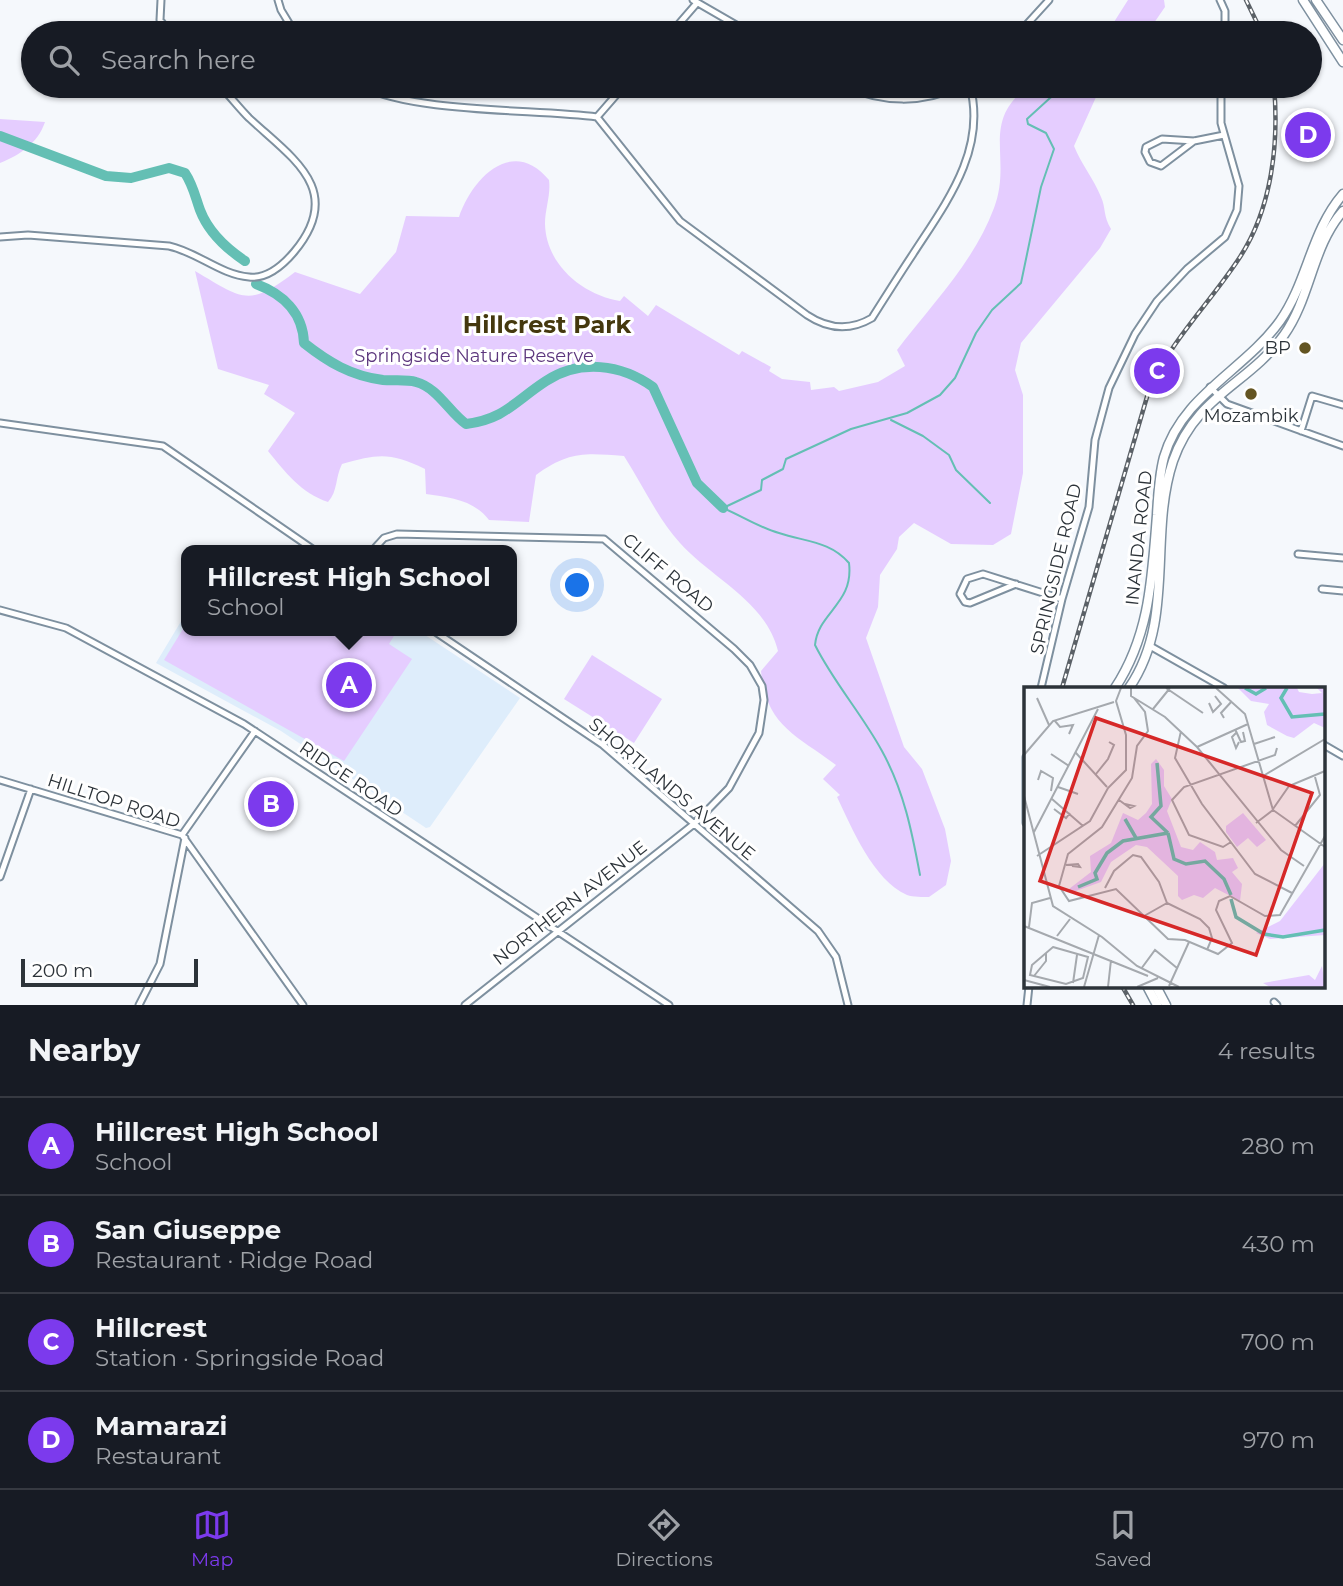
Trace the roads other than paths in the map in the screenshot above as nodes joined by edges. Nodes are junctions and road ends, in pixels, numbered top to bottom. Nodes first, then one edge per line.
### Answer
1 (161, 0) edge
2 (278, 0) edge
3 (1049, 0) edge
4 (1220, 0) edge
5 (1303, 0) edge
6 (1316, 0) edge
7 (695, 1) edge
8 (161, 21) edge
9 (288, 21) edge
10 (680, 21) edge
11 (730, 21) edge
12 (1029, 21) edge
13 (1225, 21) edge
14 (1317, 21) edge
15 (1322, 29) edge
16 (1343, 40) edge
17 (1343, 62) edge
18 (231, 98) edge
19 (400, 98) edge
20 (614, 98) edge
21 (892, 98) edge
22 (920, 98) edge
23 (972, 98) edge
24 (1221, 98) edge
25 (597, 117) junction
26 (1224, 135) junction
27 (1194, 141) junction
28 (1343, 194) edge
29 (1343, 211) edge
30 (0, 237) edge
31 (1210, 387) junction
32 (1217, 395) junction
33 (1343, 405) edge
34 (0, 423) edge
35 (1301, 430) junction
36 (1343, 446) edge
37 (306, 545) edge
38 (377, 545) edge
39 (1298, 554) dead end
40 (1343, 558) edge
41 (1016, 584) junction
42 (1322, 589) dead end
43 (1343, 591) edge
44 (1062, 599) junction
45 (0, 610) edge
46 (442, 636) edge
47 (1150, 646) junction
48 (1041, 687) edge
49 (1116, 687) edge
50 (1130, 687) edge
51 (1222, 687) edge
52 (255, 731) junction
53 (1326, 746) edge
54 (1343, 756) edge
55 (0, 780) edge
56 (31, 789) junction
57 (694, 824) junction
58 (183, 837) junction
59 (0, 877) edge
60 (558, 931) junction
61 (1148, 988) edge
62 (1157, 988) edge
63 (139, 1005) edge
64 (303, 1005) edge
65 (464, 1005) edge
66 (669, 1005) edge
67 (848, 1005) edge
68 (1157, 1005) edge
69 (1167, 1005) edge

1 - 8 street
2 - 9 street
3 - 12 street
4 - 13 street
5 - 14 main road
6 - 16 main road
7 - 10 street
7 - 11 street
15 - 17 main road
18 - 30 street
19 - 25 street
20 - 25 street
21 - 22 street
23 - 25 street
24 - 26 street, SPRINGSIDE ROAD
26 - 27 street
26 - 44 street, SPRINGSIDE ROAD
27 - 27 street
28 - 31 main road, INANDA ROAD
29 - 32 main road, INANDA ROAD
31 - 32 street
31 - 49 main road, INANDA ROAD
32 - 35 street
32 - 47 main road, INANDA ROAD
33 - 35 street
34 - 37 street
35 - 36 street
38 - 57 street, CLIFF ROAD
39 - 40 street
41 - 41 street
41 - 44 street
42 - 43 street
44 - 48 street, SPRINGSIDE ROAD
45 - 52 street, RIDGE ROAD
46 - 57 street, SHORTLANDS AVENUE
47 - 50 main road, INANDA ROAD
47 - 51 street
52 - 58 street
52 - 60 street, RIDGE ROAD
53 - 54 street
55 - 56 street, HILLTOP ROAD
56 - 58 street, HILLTOP ROAD
56 - 59 street
57 - 60 street, NORTHERN AVENUE
57 - 67 street, SHORTLANDS AVENUE
58 - 63 street
58 - 64 street, HILLTOP ROAD
60 - 65 street, NORTHERN AVENUE
60 - 66 street, RIDGE ROAD
61 - 68 main road
62 - 69 main road

